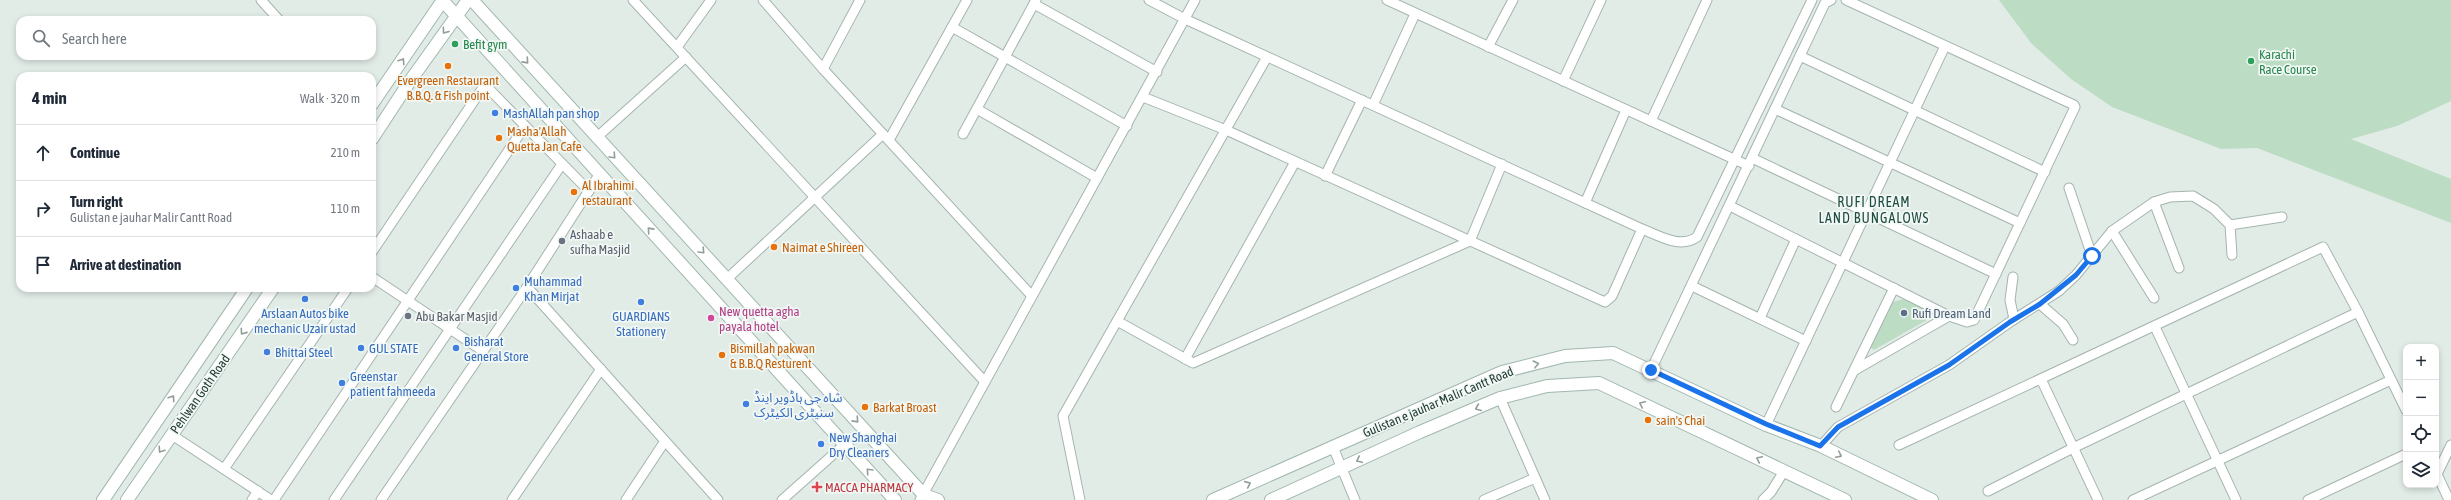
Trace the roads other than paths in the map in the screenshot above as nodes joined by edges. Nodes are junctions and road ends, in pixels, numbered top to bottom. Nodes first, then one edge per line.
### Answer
1 (261, 0) edge
2 (442, 0) edge
3 (468, 0) edge
4 (472, 0) edge
5 (633, 0) edge
6 (710, 0) edge
7 (763, 0) edge
8 (860, 0) edge
9 (966, 0) edge
10 (1149, 0) edge
11 (1196, 0) edge
12 (1387, 0) edge
13 (1513, 0) edge
14 (1601, 0) edge
15 (1707, 0) edge
16 (1812, 0) edge
17 (1831, 0) edge
18 (1846, 0) edge
19 (1035, 2) edge
20 (1407, 4) edge
21 (1415, 14) junction
22 (275, 16) edge
23 (456, 16) junction
24 (1184, 19) junction
25 (952, 27) junction
26 (1945, 46) junction
27 (677, 47) junction
28 (1488, 47) junction
29 (1005, 56) junction
30 (1800, 56) junction
31 (686, 57) junction
32 (1267, 57) junction
33 (823, 69) junction
34 (1157, 72) junction
35 (1563, 81) junction
36 (1143, 97) junction
37 (376, 98) edge
38 (1362, 100) junction
39 (1373, 105) junction
40 (977, 108) junction
41 (1775, 109) junction
42 (1626, 110) junction
43 (1915, 111) junction
44 (1651, 121) junction
45 (525, 126) junction
46 (1127, 126) junction
47 (1226, 130) junction
48 (376, 133) edge
49 (963, 134) dead end
50 (886, 137) junction
51 (596, 138) junction
52 (1736, 160) junction
53 (1891, 161) junction
54 (1295, 162) junction
55 (1751, 162) junction
56 (562, 164) junction
57 (1502, 164) junction
58 (2044, 172) junction
59 (599, 174) junction
60 (1326, 176) junction
61 (1097, 178) junction
62 (2069, 188) dead end
63 (589, 191) junction
64 (816, 196) junction
65 (2154, 202) junction
66 (1585, 203) junction
67 (1730, 206) junction
68 (1867, 212) junction
69 (2282, 217) dead end
70 (2020, 223) junction
71 (2230, 225) junction
72 (1642, 229) junction
73 (2112, 231) junction
74 (1796, 239) junction
75 (1470, 241) junction
76 (376, 246) edge
77 (2232, 255) dead end
78 (2092, 256) junction
79 (1844, 263) junction
80 (2179, 268) dead end
81 (1996, 274) junction
82 (2013, 277) dead end
83 (728, 278) junction
84 (376, 280) edge
85 (1692, 286) junction
86 (526, 287) junction
87 (1894, 288) junction
88 (244, 292) edge
89 (270, 292) edge
90 (345, 292) edge
91 (1031, 295) junction
92 (2154, 298) dead end
93 (407, 300) junction
94 (2040, 304) junction
95 (2358, 312) junction
96 (1949, 316) junction
97 (1760, 318) junction
98 (2014, 319) junction
99 (1117, 321) junction
100 (2155, 327) junction
101 (450, 329) junction
102 (2073, 340) dead end
103 (1806, 341) junction
104 (483, 351) junction
105 (1185, 359) junction
106 (600, 369) junction
107 (1651, 370) junction
108 (1855, 370) junction
109 (2041, 379) junction
110 (2391, 380) junction
111 (985, 382) junction
112 (2188, 393) junction
113 (1500, 398) junction
114 (2403, 404) edge
115 (1836, 407) dead end
116 (1766, 424) junction
117 (172, 435) junction
118 (665, 441) junction
119 (845, 444) junction
120 (1899, 445) dead end
121 (2451, 445) edge
122 (1820, 446) junction
123 (1333, 447) junction
124 (2073, 448) junction
125 (2403, 455) edge
126 (2217, 461) junction
127 (2439, 467) edge
128 (1342, 468) junction
129 (224, 469) junction
130 (1784, 471) junction
131 (1535, 478) junction
132 (2439, 479) edge
133 (258, 491) junction
134 (1988, 491) dead end
135 (922, 497) edge
136 (103, 500) edge
137 (127, 500) edge
138 (252, 500) edge
139 (271, 500) edge
140 (274, 500) edge
141 (334, 500) edge
142 (381, 500) edge
143 (512, 500) edge
144 (626, 500) edge
145 (718, 500) edge
146 (782, 500) edge
147 (895, 500) edge
148 (938, 500) edge
149 (1080, 500) edge
150 (1213, 500) edge
151 (1271, 500) edge
152 (1355, 500) edge
153 (1484, 500) edge
154 (1545, 500) edge
155 (1763, 500) edge
156 (1845, 500) edge
157 (1932, 500) edge
158 (2098, 500) edge
159 (2133, 500) edge
160 (2236, 500) edge
161 (2308, 500) edge
162 (2449, 500) edge

1 - 22 street
2 - 23 main road
37 -> 2 main road
3 - 23 main road
4 -> 51 main road
5 - 27 street
6 - 27 street
7 - 33 street
8 - 33 street
9 - 25 street
10 - 24 street
11 - 24 street
12 - 20 street
13 - 28 street
14 - 35 street
15 - 44 street
16 - 52 street
17 - 30 street
18 - 26 street
19 - 29 street
19 - 34 street
20 - 21 street
21 - 28 street
21 - 39 street
23 -> 48 main road
23 - 59 main road
24 - 32 street
24 - 34 street
25 - 29 street
25 - 50 street
26 - 43 street
26 - 58 street
27 - 31 street
28 - 35 street
29 - 40 street
29 - 46 street
30 - 41 street
30 - 43 street
31 - 51 street
31 - 64 street
32 - 38 street
32 - 47 street
33 - 50 street
34 - 36 street
35 - 42 street
36 - 46 street
36 - 47 street
38 - 39 street
38 - 60 street
39 - 57 street
40 - 49 street
40 - 61 street
41 - 53 street
41 - 55 street
42 - 44 street
42 - 66 street
43 - 53 street
43 - 58 street
44 - 52 street
45 - 56 street
45 - 76 street
45 - 93 street
46 - 61 street
47 - 54 street
47 - 99 street
50 - 64 street
50 - 91 street
51 -> 83 main road
52 - 55 street
52 - 72 street
53 - 68 street
53 - 70 street
54 - 60 street
54 - 105 street
55 - 67 street
55 - 68 street
56 - 63 street
56 - 101 street
57 - 66 street
57 - 75 street
58 - 70 street
59 - 63 street
119 -> 59 main road
60 - 75 street
61 - 91 street
62 - 78 street
63 - 86 street
64 - 83 street
64 - 111 street
65 - 71 street
65 - 73 street
65 - 80 street
66 - 72 street
67 - 74 street
67 - 85 street
68 - 79 street
68 - 81 street
69 - 71 street
70 - 81 street
71 - 77 street
72 - 75 street
73 - 78 street
73 - 92 street
74 - 79 street
74 - 97 street
75 - 105 street
78 - 94 street
79 - 87 street
79 - 103 street
81 - 96 street
82 - 98 street
83 -> 135 main road
84 - 93 street
85 - 97 street
85 - 107 street
86 - 104 street
86 - 106 street
87 - 96 street
87 - 108 street
136 -> 88 main road, Pehlwan Goth Road
89 -> 117 main road, Pehlwan Goth Road
90 - 129 street
91 - 111 street
93 - 101 street
93 - 140 street
94 - 98 street
94 - 102 street
95 - 100 street
95 - 110 street
95 - 112 street
96 - 108 street
97 - 103 street
98 - 122 street
99 - 105 street
99 - 149 street
100 - 109 street
100 - 112 street
101 - 104 street
101 - 141 street
103 - 116 street
104 - 142 street
106 - 118 street
106 - 143 street
107 - 116 main road, Gulistan e jauhar Malir Cantt Road
123 -> 107 main road, Gulistan e jauhar Malir Cantt Road
108 - 115 street
109 - 120 street
109 - 124 street
110 - 114 street
110 - 126 street
111 - 135 street
112 - 124 street
112 - 126 street
113 -> 128 main road, Gulistan e jauhar Malir Cantt Road
130 -> 113 main road, Gulistan e jauhar Malir Cantt Road
113 - 131 street
116 - 122 main road, Gulistan e jauhar Malir Cantt Road
117 - 129 street
117 -> 137 main road, Pehlwan Goth Road
118 - 144 street
118 - 145 street
119 - 146 street
147 -> 119 main road
121 - 127 street
122 -> 157 main road, Gulistan e jauhar Malir Cantt Road
123 - 128 street
150 -> 123 main road, Gulistan e jauhar Malir Cantt Road
124 - 134 street
124 - 158 street
125 - 161 street
126 - 159 street
126 - 160 street
128 - 151 main road, Gulistan e jauhar Malir Cantt Road
128 - 152 street
129 - 133 street
130 - 155 street
130 - 156 main road, Gulistan e jauhar Malir Cantt Road
131 - 153 street
131 - 154 street
132 - 162 street
133 - 138 street
133 - 139 street
135 - 148 main road

